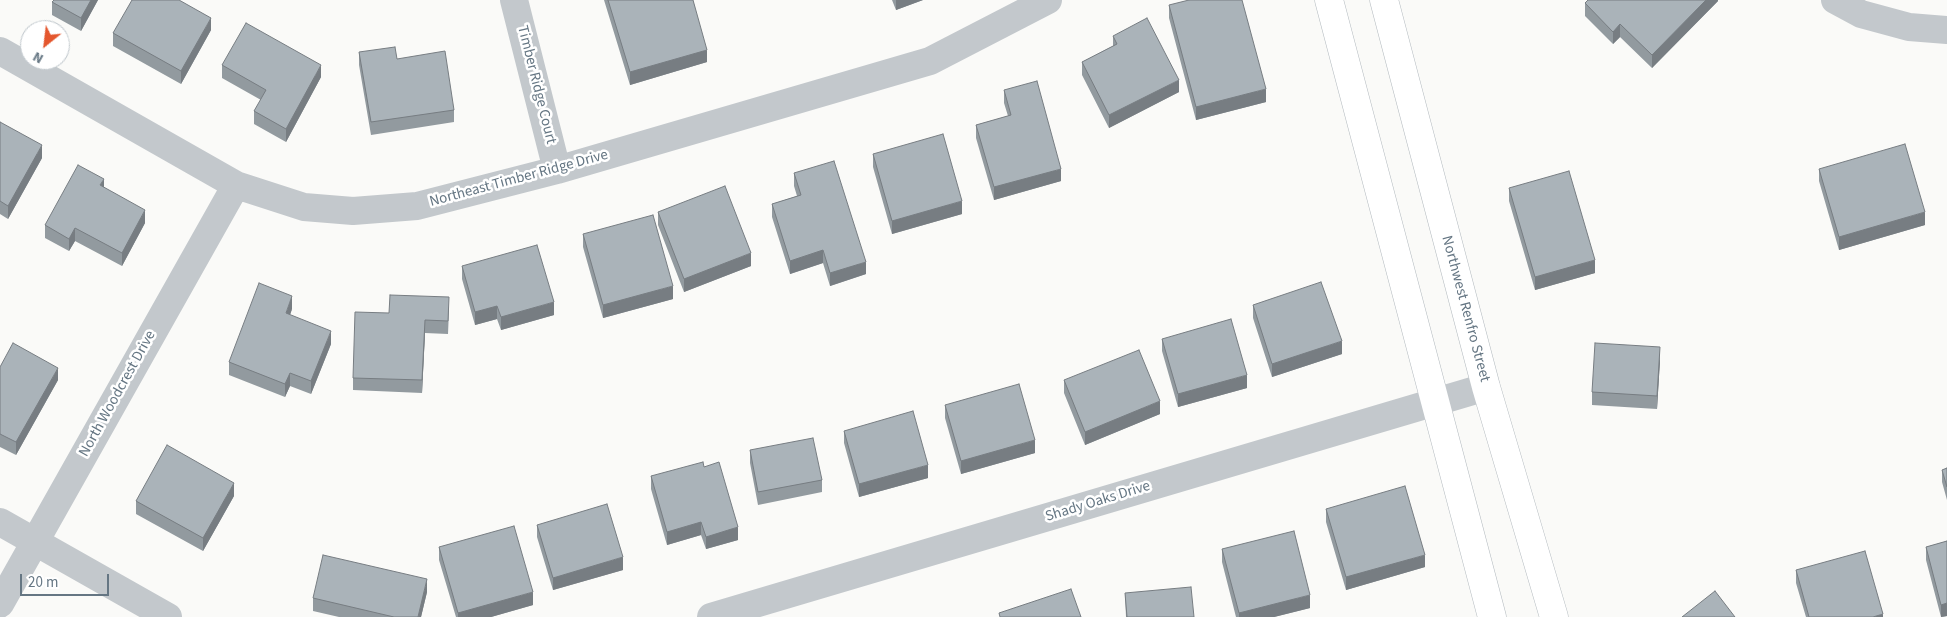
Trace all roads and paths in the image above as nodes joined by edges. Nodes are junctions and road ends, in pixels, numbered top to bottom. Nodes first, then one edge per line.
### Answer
1 (514, 0) edge
2 (1048, 0) edge
3 (1329, 0) edge
4 (1384, 0) edge
5 (1835, 0) edge
6 (1947, 30) edge
7 (0, 51) edge
8 (557, 170) junction
9 (236, 185) junction
10 (1486, 387) junction
11 (1436, 401) junction
12 (0, 522) edge
13 (35, 542) junction
14 (0, 604) edge
15 (168, 617) edge
16 (711, 617) edge
17 (1492, 617) edge
18 (1554, 617) edge

1 - 8 street, Timber Ridge Court
2 - 8 street, Northeast Timber Ridge Drive
3 - 11 main road
4 - 10 main road, Northwest Renfro Street
5 - 6 street
7 - 9 street, Northeast Timber Ridge Drive
8 - 9 street, Northeast Timber Ridge Drive
9 - 13 street, North Woodcrest Drive
10 - 11 street, Shady Oaks Drive
10 - 18 main road, Northwest Renfro Street
11 - 16 street, Shady Oaks Drive
11 - 17 main road
12 - 13 street
13 - 14 street, North Woodcrest Drive
13 - 15 street

